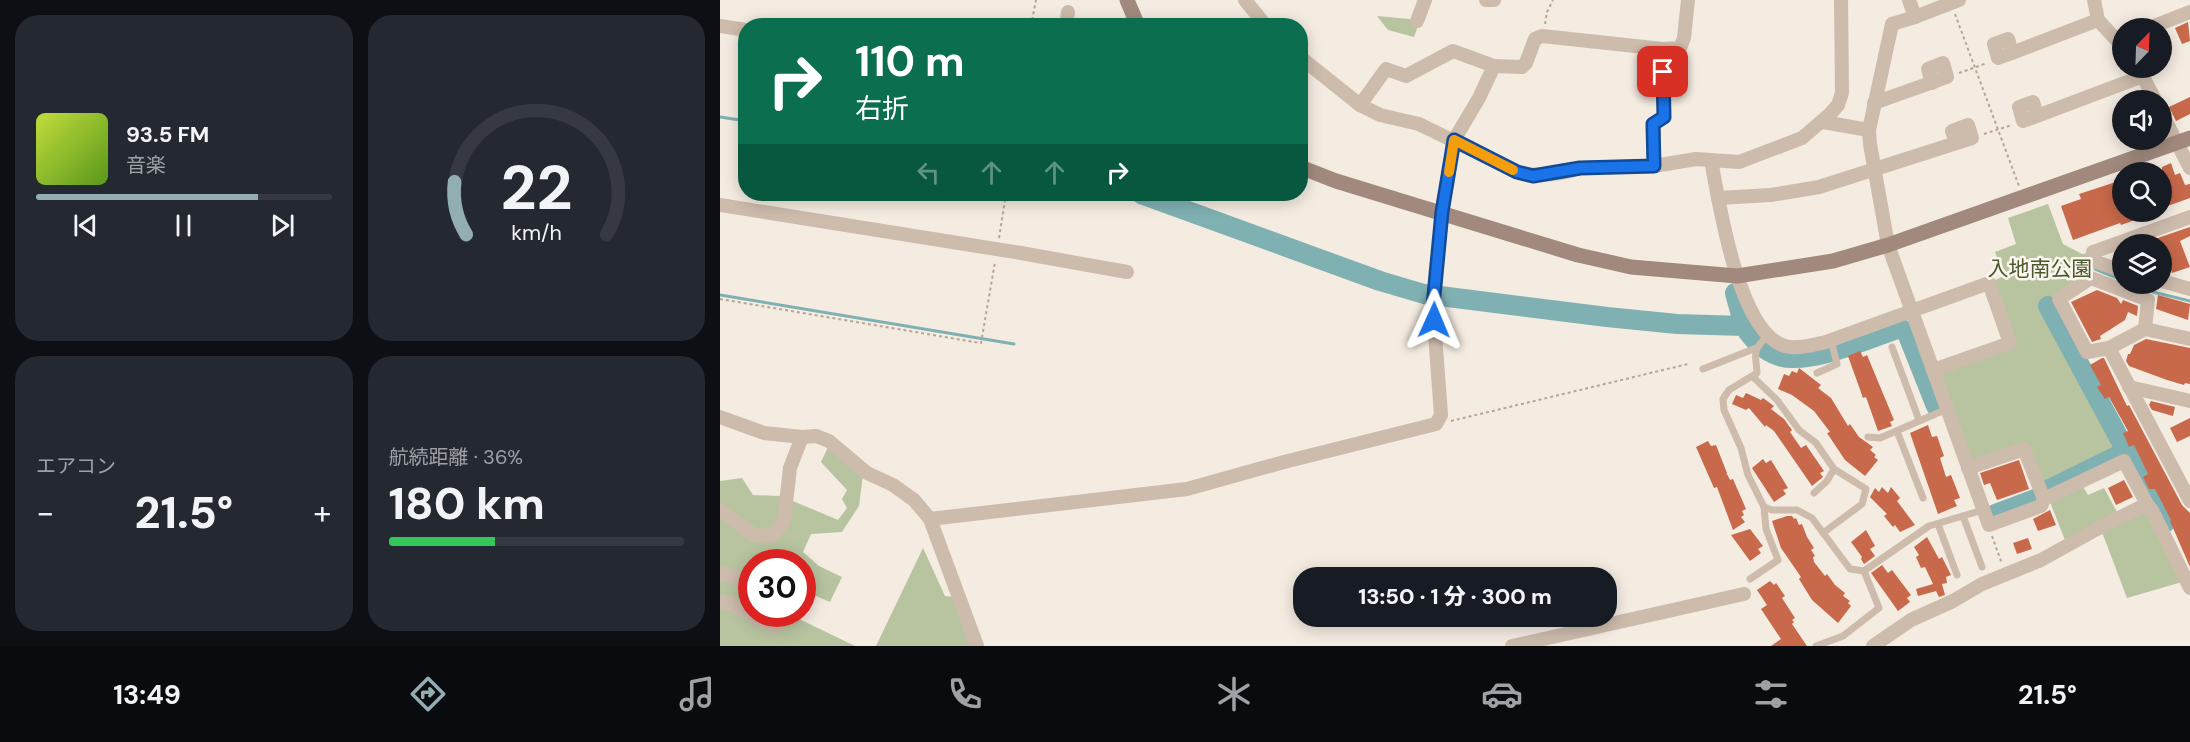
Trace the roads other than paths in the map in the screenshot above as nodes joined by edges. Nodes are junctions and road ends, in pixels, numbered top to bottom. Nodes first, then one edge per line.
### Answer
1 (1126, 0) edge
2 (1245, 0) edge
3 (1425, 0) edge
4 (1486, 0) edge
5 (1494, 0) edge
6 (1688, 0) edge
7 (1840, 0) edge
8 (1909, 0) edge
9 (2094, 0) edge
10 (1955, 2) edge
11 (2174, 3) dead end
12 (2184, 15) edge
13 (1915, 17) junction
14 (1134, 18) edge
15 (1260, 18) edge
16 (2098, 20) junction
17 (1417, 21) dead end
18 (720, 26) edge
19 (738, 29) edge
20 (2112, 33) edge
21 (1663, 49) junction
22 (1998, 58) road end
23 (1308, 63) edge
24 (1494, 66) junction
25 (1947, 77) road end
26 (2126, 78) edge
27 (1874, 103) junction
28 (1360, 105) junction
29 (2024, 121) road end
30 (1823, 122) junction
31 (2172, 127) edge
32 (1869, 130) junction
33 (1972, 138) road end
34 (1454, 140) junction
35 (2183, 141) edge
36 (1711, 160) junction
37 (1654, 166) junction
38 (2190, 168) edge
39 (1308, 170) edge
40 (1874, 170) junction
41 (1718, 198) junction
42 (720, 205) edge
43 (1442, 212) junction
44 (2190, 218) edge
45 (2144, 234) edge
46 (1888, 245) junction
47 (2112, 245) edge
48 (2112, 267) edge
49 (1127, 272) dead end
50 (1737, 276) junction
51 (2172, 284) edge
52 (2190, 289) edge
53 (1912, 312) junction
54 (2145, 329) junction
55 (2190, 339) edge
56 (1762, 342) junction
57 (1831, 343) junction
58 (1892, 347) dead end
59 (2109, 348) junction
60 (1703, 369) dead end
61 (1933, 370) junction
62 (1817, 373) dead end
63 (1753, 377) junction
64 (2129, 387) junction
65 (2190, 401) edge
66 (1947, 409) junction
67 (720, 417) edge
68 (1919, 420) junction
69 (1897, 430) junction
70 (802, 437) junction
71 (1868, 437) dead end
72 (1968, 468) junction
73 (1834, 469) junction
74 (1814, 493) dead end
75 (2189, 496) edge
76 (1923, 498) dead end
77 (2044, 499) junction
78 (2147, 504) junction
79 (1764, 507) junction
80 (720, 510) edge
81 (1983, 510) junction
82 (1963, 516) junction
83 (930, 519) junction
84 (1938, 524) junction
85 (1823, 533) junction
86 (1982, 567) dead end
87 (1864, 571) junction
88 (720, 573) edge
89 (1957, 575) dead end
90 (738, 578) edge
91 (1750, 579) dead end
92 (2190, 588) edge
93 (1744, 594) dead end
94 (720, 602) edge
95 (738, 608) edge
96 (977, 646) edge
97 (1512, 646) edge
98 (1816, 646) edge
99 (1873, 646) edge

1 - 14 street
2 - 15 street
3 - 17 street
4 - 5 street
6 - 21 street
7 - 30 street
8 - 13 street
9 - 16 street
10 - 13 street
11 - 12 street
13 - 27 street
16 - 20 street
16 - 22 street
18 - 19 street
21 - 24 street
21 - 37 street
23 - 28 street
24 - 28 street
24 - 34 street
25 - 27 street
26 - 29 street
27 - 32 street
28 - 34 street
30 - 32 street
30 - 36 street
31 - 35 street
32 - 40 street
33 - 40 street
34 - 37 street
34 - 43 street
35 - 38 street
35 - 46 street
36 - 37 street
36 - 41 street
39 - 43 street
40 - 41 street
40 - 46 street
41 - 50 street
42 - 49 street
43 - 50 street
43 - 83 street
44 - 45 street
46 - 50 street
46 - 53 street
47 - 48 street
50 - 56 street
51 - 52 street
53 - 57 street
53 - 61 street
53 - 61 street
54 - 55 street
54 - 59 street
54 - 59 street
56 - 57 street
56 - 60 lane
56 - 63 lane
57 - 62 lane
58 - 68 lane
59 - 64 street
61 - 66 street
63 - 73 lane
63 - 79 lane
64 - 65 street
64 - 75 street
66 - 68 lane
66 - 72 street
67 - 70 street
68 - 69 lane
69 - 71 lane
69 - 76 lane
70 - 80 street
70 - 83 street
72 - 77 street
72 - 81 street
73 - 74 lane
73 - 85 lane
77 - 78 street
77 - 81 street
78 - 92 street
78 - 99 street
79 - 85 lane
79 - 91 lane
81 - 82 lane
82 - 84 lane
82 - 86 lane
83 - 96 street
84 - 87 lane
84 - 89 lane
85 - 87 lane
87 - 98 lane
88 - 90 street
93 - 97 street
94 - 95 street

